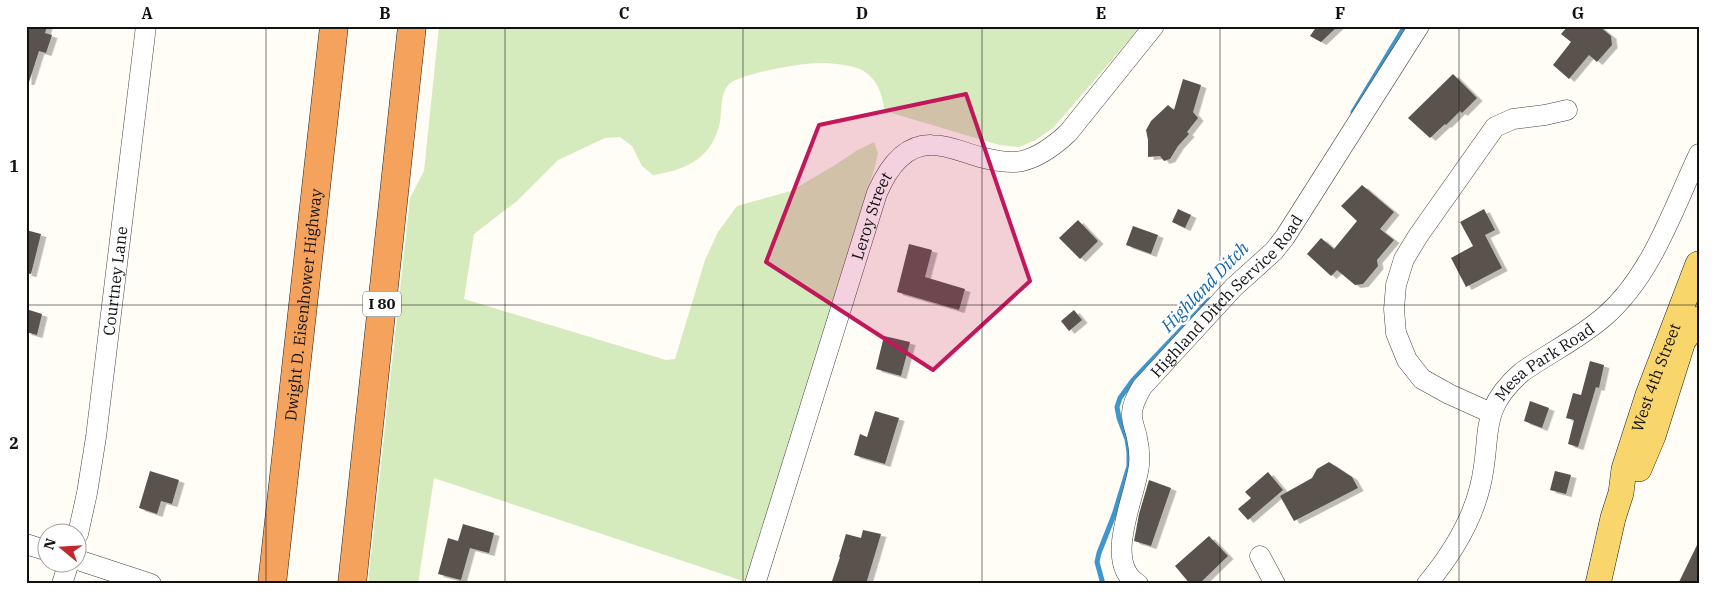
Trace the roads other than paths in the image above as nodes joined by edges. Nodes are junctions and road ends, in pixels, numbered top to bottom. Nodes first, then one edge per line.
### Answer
1 (146, 26) edge
2 (334, 26) edge
3 (412, 26) edge
4 (1419, 26) edge
5 (1147, 31) edge
6 (1567, 110) dead end
7 (1699, 154) edge
8 (1699, 245) edge
9 (1698, 265) edge
10 (1699, 319) edge
11 (1491, 413) junction
12 (1621, 493) junction
13 (81, 522) edge
14 (1260, 556) dead end
15 (88, 563) edge
16 (273, 571) edge
17 (66, 572) edge
18 (352, 583) edge
19 (62, 584) edge
20 (151, 584) edge
21 (755, 584) edge
22 (1138, 584) edge
23 (1275, 584) edge
24 (1427, 584) edge
25 (1598, 584) edge

1 - 13 street, Courtney Lane
2 - 16 highway, Dwight D. Eisenhower Highway
3 - 18 highway, I 80
4 - 22 street, Highland Ditch Service Road
5 - 21 street, Leroy Street
6 - 11 street
7 - 11 street, Mesa Park Road
8 - 9 main road, West 4th Street
9 - 12 main road, West 4th Street
10 - 12 main road, West 4th Street
11 - 24 street, Mesa Park Road
12 - 25 main road, West 4th Street
14 - 23 street
15 - 20 street
17 - 19 street

